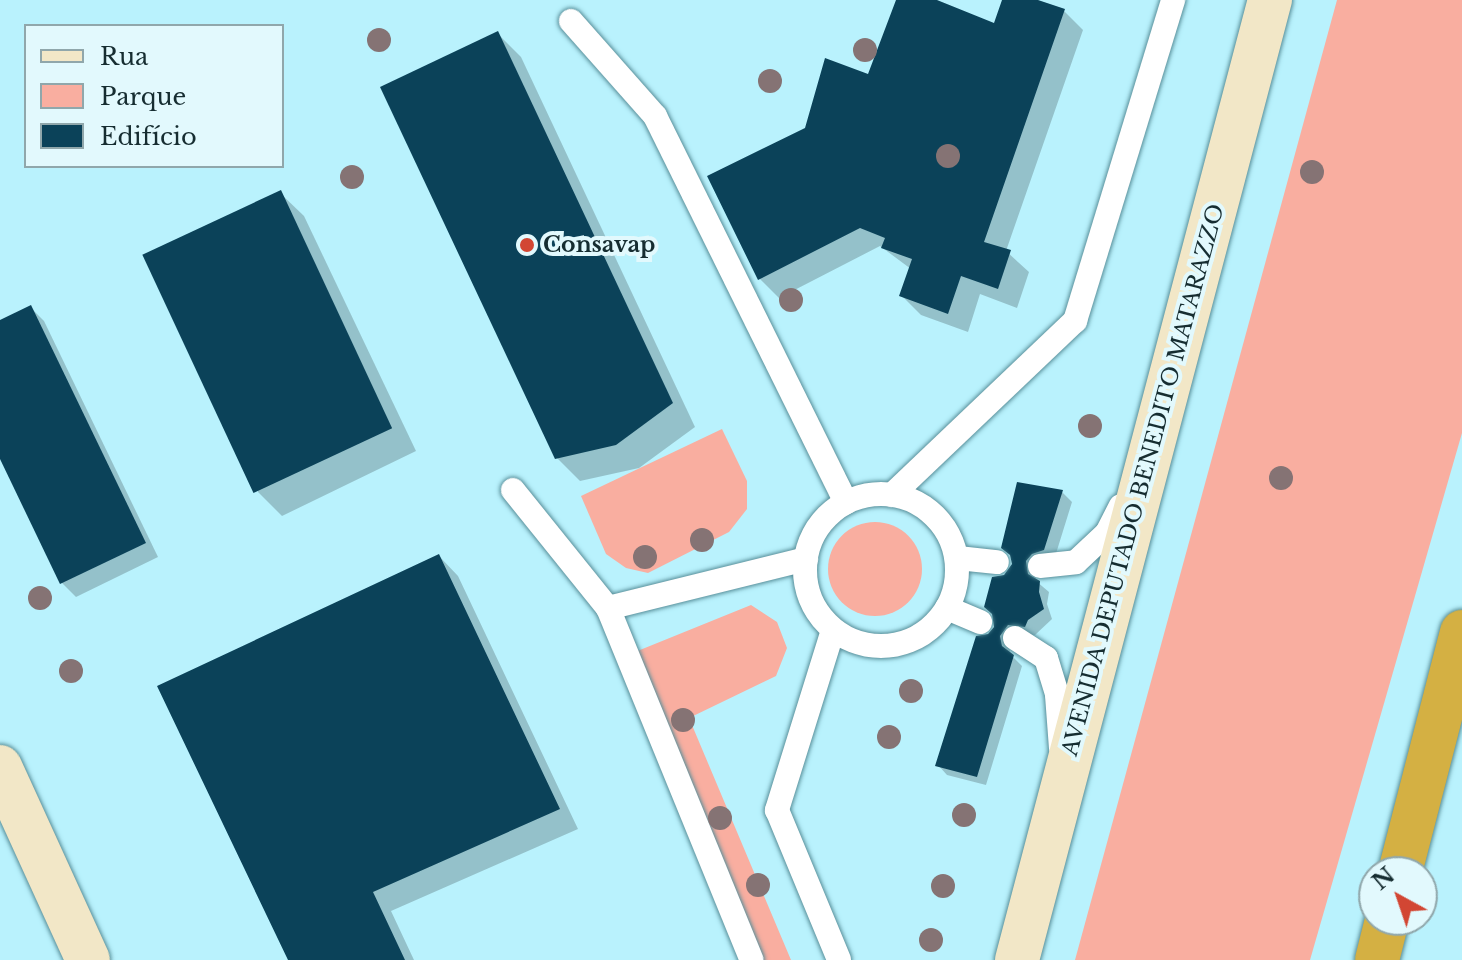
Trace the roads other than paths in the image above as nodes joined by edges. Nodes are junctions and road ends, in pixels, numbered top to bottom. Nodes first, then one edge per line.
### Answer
1 (1173, 0) edge
2 (1270, 0) edge
3 (571, 21) dead end
4 (1152, 448) junction
5 (513, 490) dead end
6 (892, 495) junction
7 (846, 502) junction
8 (958, 558) junction
9 (806, 559) junction
10 (997, 562) dead end
11 (1040, 566) dead end
12 (608, 608) junction
13 (947, 608) junction
14 (980, 622) dead end
15 (833, 630) junction
16 (1462, 632) edge
17 (1015, 638) dead end
18 (0, 767) edge
19 (1063, 783) junction
20 (1404, 856) edge
21 (1383, 936) edge
22 (88, 960) edge
23 (752, 960) edge
24 (839, 960) edge
25 (1017, 960) edge
26 (1377, 960) edge

1 - 6 lane
2 - 4 main road, AVENIDA DEPUTADO BENEDITO MATARAZZO
3 - 7 lane
4 - 11 lane
4 - 19 main road, AVENIDA DEPUTADO BENEDITO MATARAZZO
5 - 12 lane
6 - 7 lane
6 - 8 lane
7 - 9 lane
8 - 10 lane
8 - 13 lane
9 - 12 lane
9 - 15 lane
12 - 23 lane
13 - 14 lane
13 - 15 lane
15 - 24 lane
16 - 20 highway
17 - 19 lane
18 - 22 main road
19 - 25 main road, AVENIDA DEPUTADO BENEDITO MATARAZZO
21 - 26 highway

